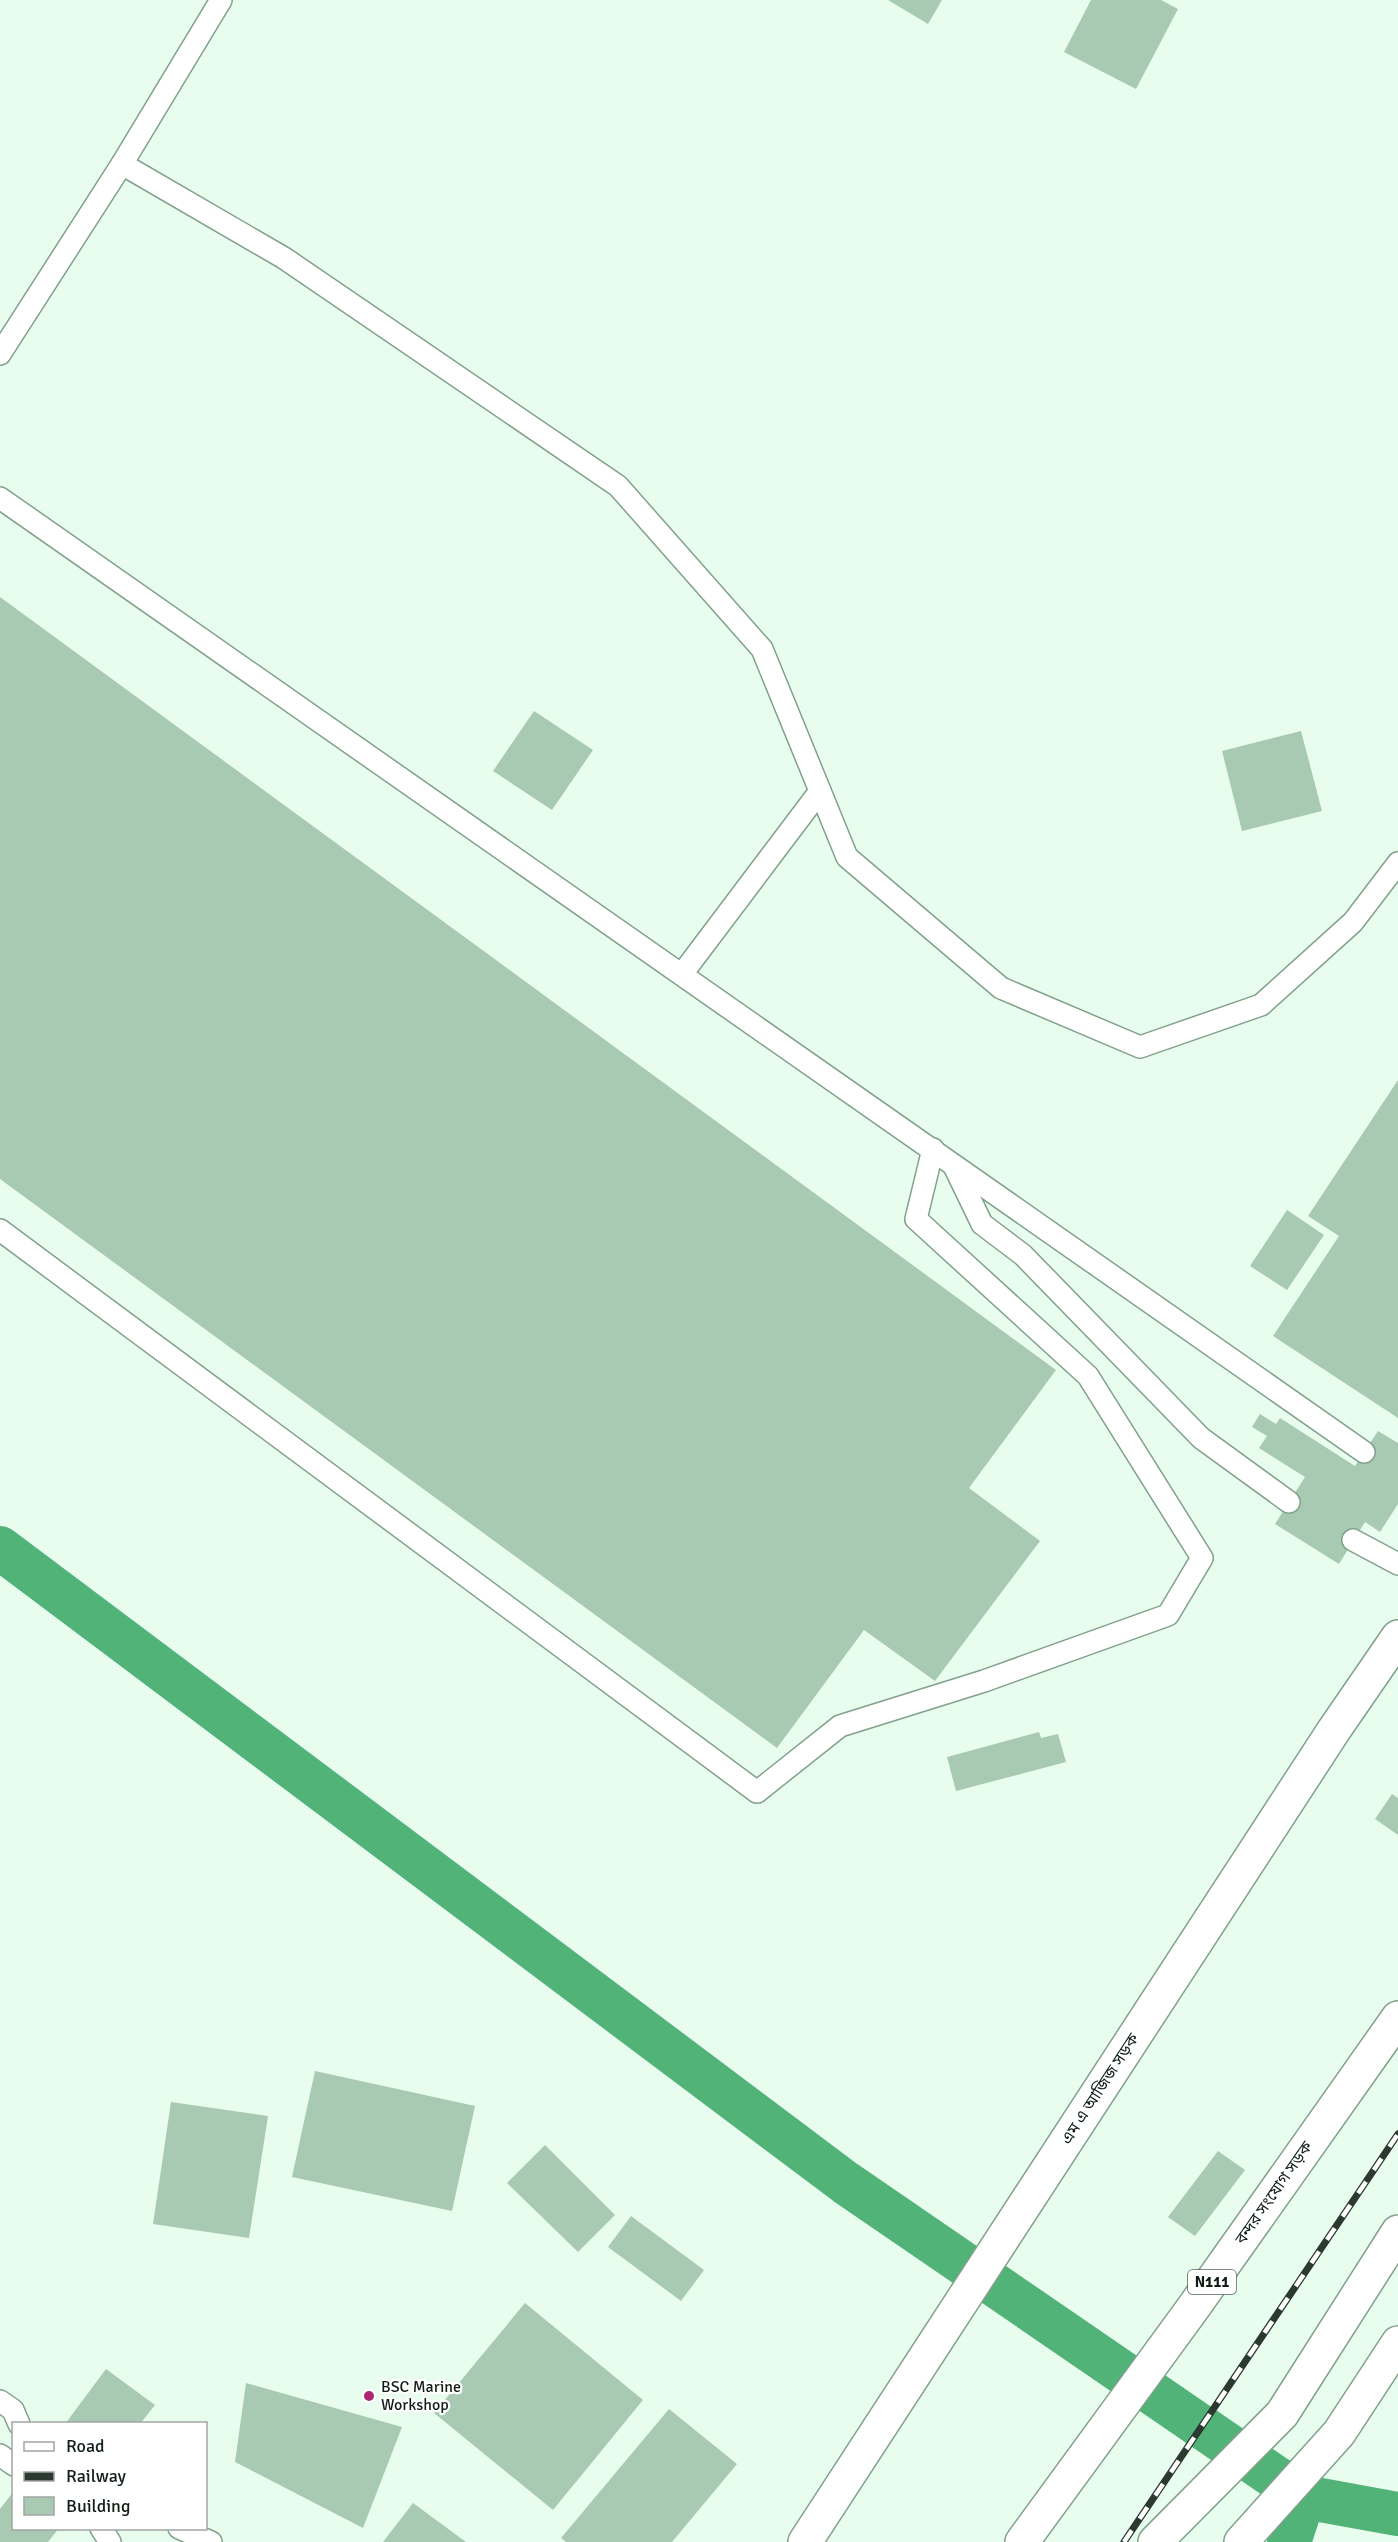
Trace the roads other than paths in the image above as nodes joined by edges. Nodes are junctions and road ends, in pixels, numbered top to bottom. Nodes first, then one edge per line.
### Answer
1 (221, 0) edge
2 (122, 164) junction
3 (0, 354) edge
4 (0, 498) edge
5 (820, 791) junction
6 (1398, 863) edge
7 (682, 974) junction
8 (933, 1149) junction
9 (952, 1163) junction
10 (0, 1230) edge
11 (1364, 1452) dead end
12 (1289, 1502) dead end
13 (1353, 1540) dead end
14 (1398, 1564) edge
15 (1398, 1637) edge
16 (1398, 2018) edge
17 (1398, 2232) edge
18 (1398, 2343) edge
19 (0, 2401) edge
20 (18, 2422) edge
21 (181, 2530) edge
22 (211, 2542) edge
23 (805, 2542) edge
24 (1022, 2542) edge
25 (1155, 2542) edge
26 (1241, 2542) edge

1 - 2 lane
2 - 3 lane
2 - 5 lane
4 - 7 lane
5 - 6 lane
5 - 7 lane
7 - 8 lane
8 - 9 lane
8 - 10 lane
9 - 11 lane
9 - 12 lane
13 - 14 lane
15 - 23 main road, এম এ আজিজ সড়ক
16 - 24 main road, বন্দর সংযোগ সড়ক / N111
17 - 25 main road
18 - 26 main road
19 - 20 lane
21 - 22 lane

